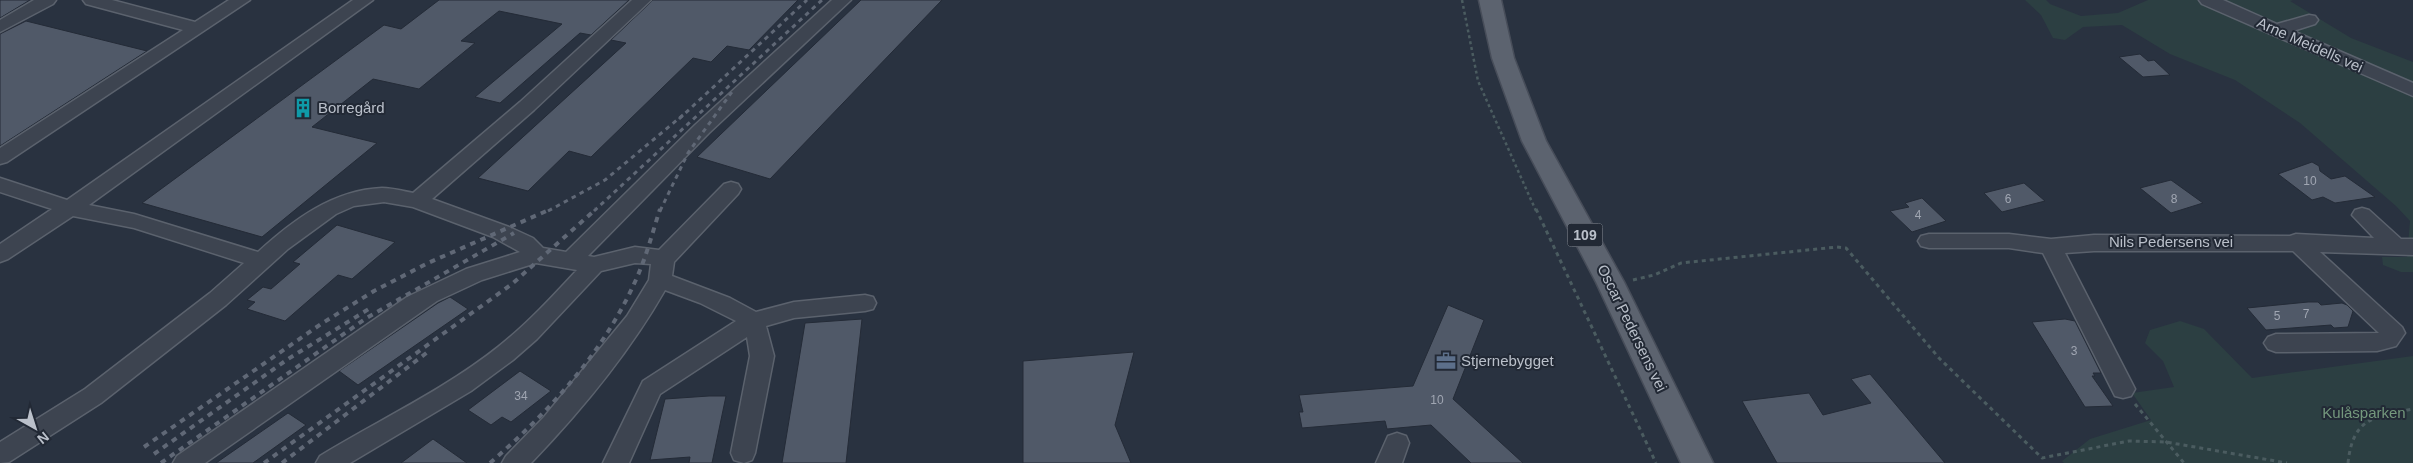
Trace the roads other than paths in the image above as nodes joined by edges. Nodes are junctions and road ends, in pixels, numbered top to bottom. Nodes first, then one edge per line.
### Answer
1 (48, 0) edge
2 (92, 0) edge
3 (241, 0) edge
4 (364, 0) edge
5 (642, 0) edge
6 (842, 0) edge
7 (1490, 0) edge
8 (2208, 0) edge
9 (2308, 20) dead end
10 (0, 27) edge
11 (198, 28) junction
12 (2276, 30) junction
13 (2413, 90) edge
14 (0, 157) edge
15 (0, 186) edge
16 (731, 189) dead end
17 (417, 201) junction
18 (70, 208) junction
19 (2362, 215) dead end
20 (1929, 241) dead end
21 (2296, 242) junction
22 (2404, 246) edge
23 (2051, 247) junction
24 (0, 254) edge
25 (536, 255) junction
26 (261, 261) junction
27 (570, 261) junction
28 (594, 265) junction
29 (661, 270) junction
30 (865, 303) dead end
31 (752, 322) junction
32 (2276, 343) dead end
33 (2124, 389) road end
34 (743, 453) dead end
35 (0, 455) edge
36 (186, 463) edge
37 (329, 463) edge
38 (515, 463) edge
39 (616, 463) edge
40 (1697, 463) edge

1 - 10 street
2 - 11 street
3 - 11 street
4 - 18 street
5 - 17 street
6 - 27 street
7 - 40 main road, Oscar Pedersens vei / 109
8 - 12 street, Arne Meidells vei
9 - 12 street
11 - 14 street
12 - 13 street, Arne Meidells vei
15 - 18 street
16 - 29 street
17 - 25 street
17 - 26 street
18 - 24 street
18 - 26 street
19 - 22 street
20 - 23 street, Nils Pedersens vei
21 - 22 street, Nils Pedersens vei
21 - 23 street, Nils Pedersens vei
21 - 32 street
23 - 33 street
25 - 27 street
25 - 36 street
26 - 35 street
27 - 28 street
28 - 29 street
28 - 37 street
29 - 31 street
29 - 38 street
30 - 31 street
31 - 34 street
31 - 39 street

